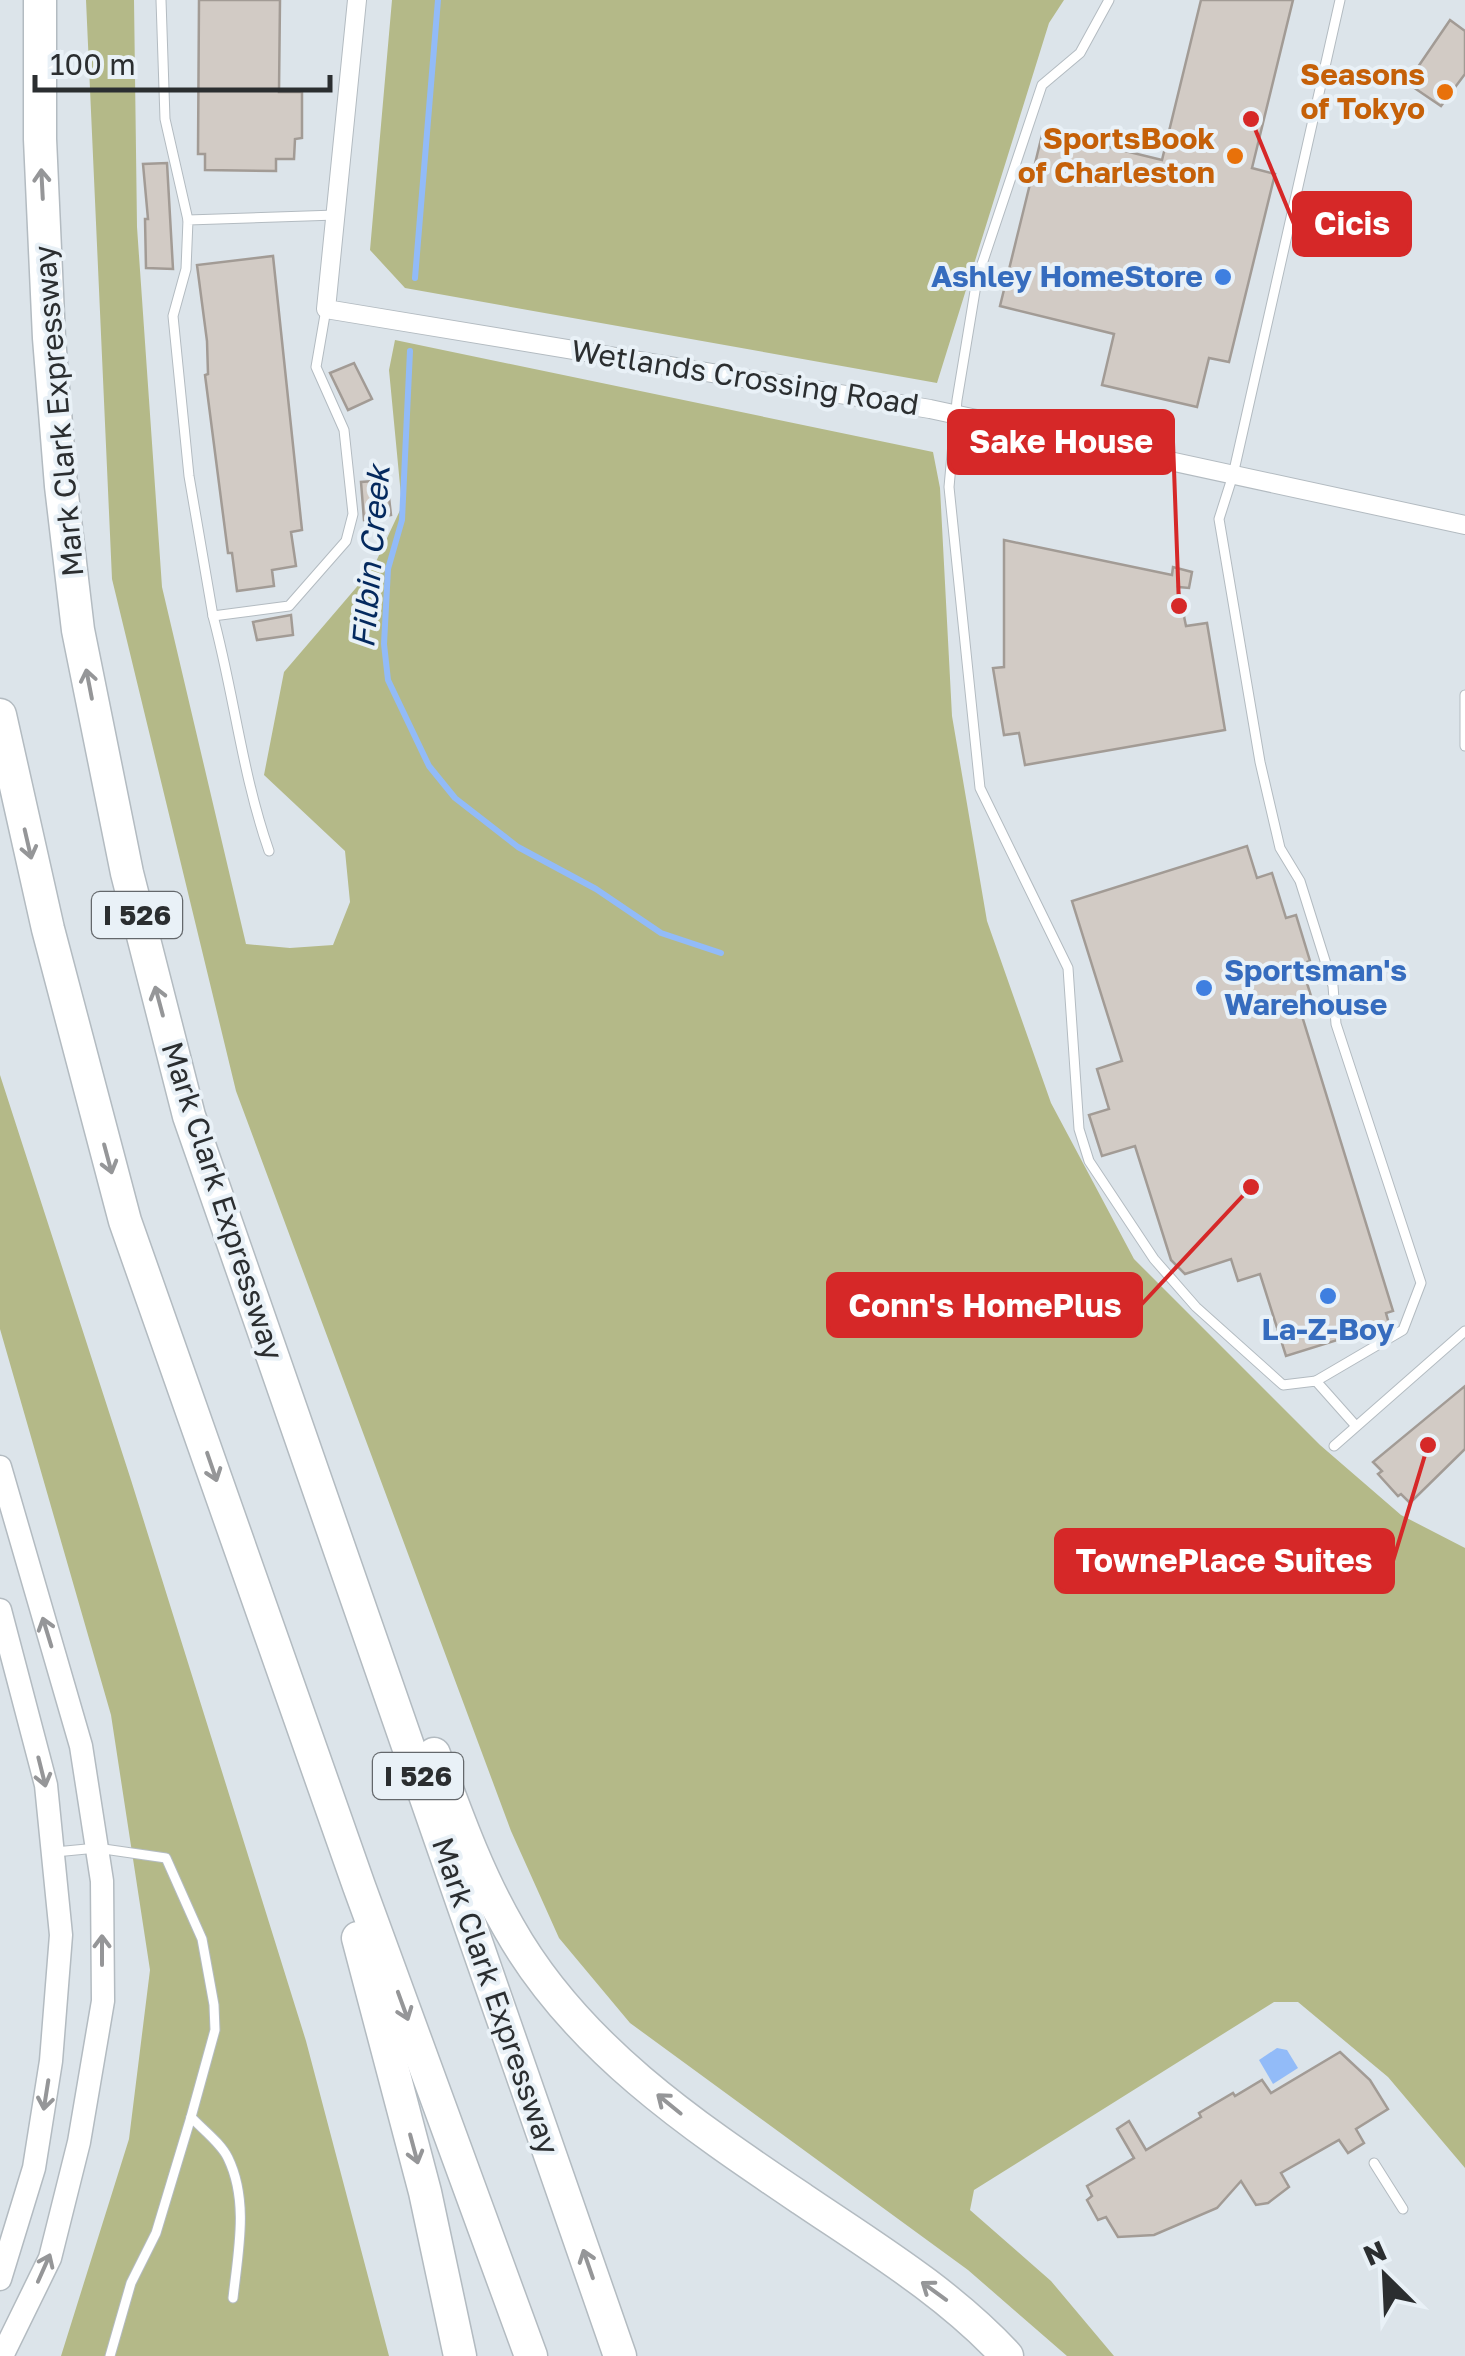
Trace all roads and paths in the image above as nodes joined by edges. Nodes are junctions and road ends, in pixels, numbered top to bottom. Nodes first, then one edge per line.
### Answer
1 (40, 0) edge
2 (160, 0) edge
3 (357, 0) edge
4 (1109, 0) edge
5 (1340, 0) edge
6 (336, 215) junction
7 (188, 220) junction
8 (326, 308) junction
9 (954, 414) junction
10 (1233, 474) junction
11 (1465, 525) edge
12 (214, 616) junction
13 (1465, 695) edge
14 (0, 715) edge
15 (1465, 746) edge
16 (269, 850) dead end
17 (216, 1195) junction
18 (1465, 1331) edge
19 (1316, 1381) junction
20 (1356, 1426) junction
21 (1334, 1446) dead end
22 (0, 1466) edge
23 (242, 1551) junction
24 (0, 1610) edge
25 (97, 1848) junction
26 (53, 1852) junction
27 (191, 2117) junction
28 (1374, 2164) dead end
29 (1403, 2210) dead end
30 (0, 2278) edge
31 (233, 2298) dead end
32 (2, 2356) edge
33 (110, 2356) edge
34 (460, 2356) edge
35 (531, 2356) edge
36 (620, 2356) edge
37 (1007, 2356) edge

17 -> 1 highway, Mark Clark Expressway / I 526
2 - 7 lane
3 - 6 street
4 - 9 lane
5 - 10 lane
6 - 7 lane
6 - 8 street
7 - 12 lane
8 - 9 street, Wetlands Crossing Road
8 - 12 lane
9 - 10 street, Wetlands Crossing Road
9 - 19 lane
10 - 11 street, Wetlands Crossing Road
10 - 19 lane
12 - 16 lane
13 - 15 lane
14 -> 23 highway, I 526
36 -> 17 highway, Mark Clark Expressway / I 526
37 -> 17 highway
18 - 20 lane
19 - 20 lane
20 - 21 lane
25 -> 22 street
23 -> 34 highway
23 -> 35 highway, I 526
24 -> 26 street
25 - 26 lane
25 - 27 lane
32 -> 25 street
26 -> 30 street
27 - 31 lane
27 - 33 lane
28 - 29 lane

